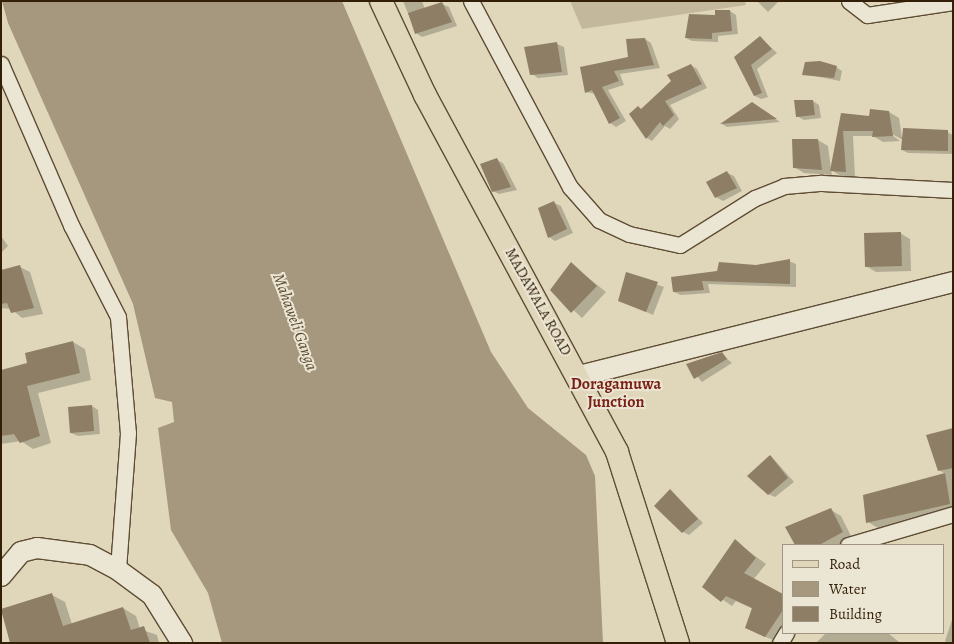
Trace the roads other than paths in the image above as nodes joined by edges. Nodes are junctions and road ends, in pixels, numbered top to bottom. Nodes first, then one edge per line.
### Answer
1 (381, 1) edge
2 (471, 1) edge
3 (849, 1) edge
4 (953, 2) edge
5 (1, 64) edge
6 (953, 190) edge
7 (953, 282) edge
8 (578, 376) junction
9 (953, 514) edge
10 (855, 544) edge
11 (118, 570) junction
12 (1, 576) edge
13 (182, 643) edge
14 (678, 643) edge

1 - 8 main road, MADAWALA ROAD
2 - 6 street
3 - 4 street
5 - 11 street
7 - 8 street
8 - 14 main road, MADAWALA ROAD
9 - 10 street
11 - 12 street
11 - 13 street

